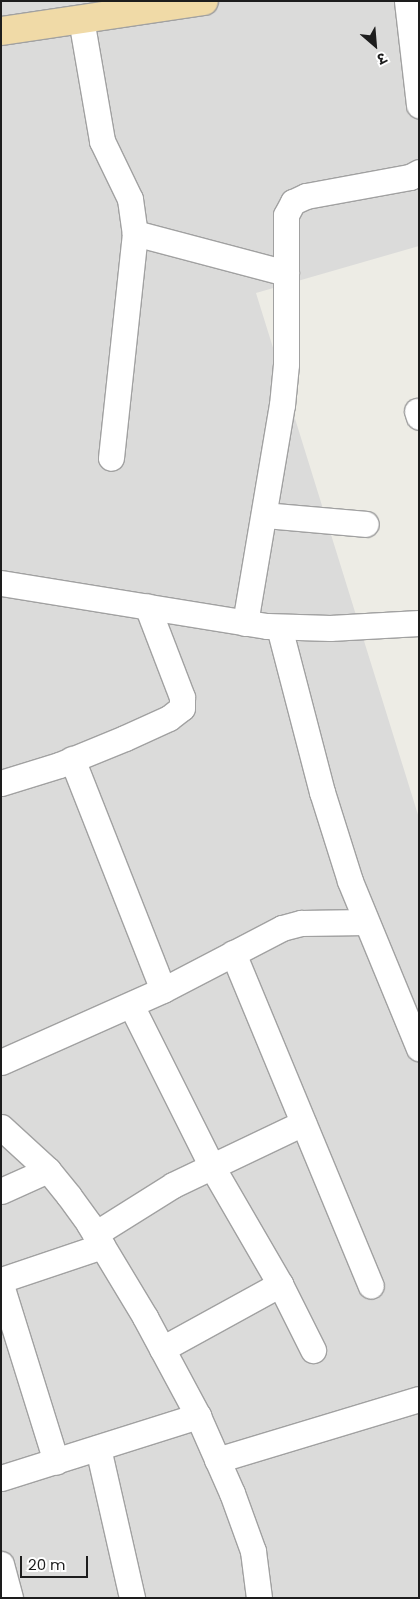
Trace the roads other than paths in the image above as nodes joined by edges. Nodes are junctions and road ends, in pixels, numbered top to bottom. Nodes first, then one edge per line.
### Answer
1 (204, 1) edge
2 (407, 1) edge
3 (81, 19) junction
4 (1, 31) edge
5 (419, 105) edge
6 (419, 172) edge
7 (135, 234) junction
8 (286, 273) junction
9 (111, 458) dead end
10 (264, 515) junction
11 (366, 524) dead end
12 (1, 583) edge
13 (146, 606) junction
14 (245, 623) junction
15 (419, 623) edge
16 (279, 627) junction
17 (72, 759) junction
18 (1, 783) edge
19 (366, 922) junction
20 (233, 953) junction
21 (163, 990) junction
22 (130, 1005) junction
23 (419, 1048) edge
24 (1, 1062) edge
25 (303, 1123) junction
26 (1, 1127) edge
27 (211, 1165) junction
28 (48, 1170) junction
29 (1, 1191) edge
30 (99, 1240) junction
31 (1, 1280) edge
32 (280, 1284) junction
33 (1, 1285) edge
34 (371, 1286) dead end
35 (162, 1349) junction
36 (313, 1350) dead end
37 (419, 1399) edge
38 (198, 1416) junction
39 (98, 1448) junction
40 (217, 1460) junction
41 (56, 1462) junction
42 (1, 1478) edge
43 (1, 1564) edge
44 (10, 1598) edge
45 (132, 1598) edge
46 (259, 1598) edge

1 - 3 main road
2 - 5 street
3 - 4 main road
3 - 7 street
6 - 8 street
7 - 8 street
7 - 9 street
8 - 10 street
10 - 11 street
10 - 14 street
12 - 13 street
13 - 14 street
13 - 17 street
14 - 16 street
15 - 16 street
16 - 19 street
17 - 18 street
17 - 21 street
19 - 20 street
19 - 23 street
20 - 21 street
20 - 25 street
21 - 22 street
22 - 24 street
22 - 27 street
25 - 27 street
25 - 34 street
26 - 28 street
27 - 30 street
27 - 32 street
28 - 29 street
28 - 30 street
30 - 31 street
30 - 35 street
32 - 35 street
32 - 36 street
33 - 41 street
35 - 38 street
37 - 40 street
38 - 39 street
38 - 40 street
39 - 41 street
39 - 45 street
40 - 46 street
41 - 42 street
43 - 44 street

